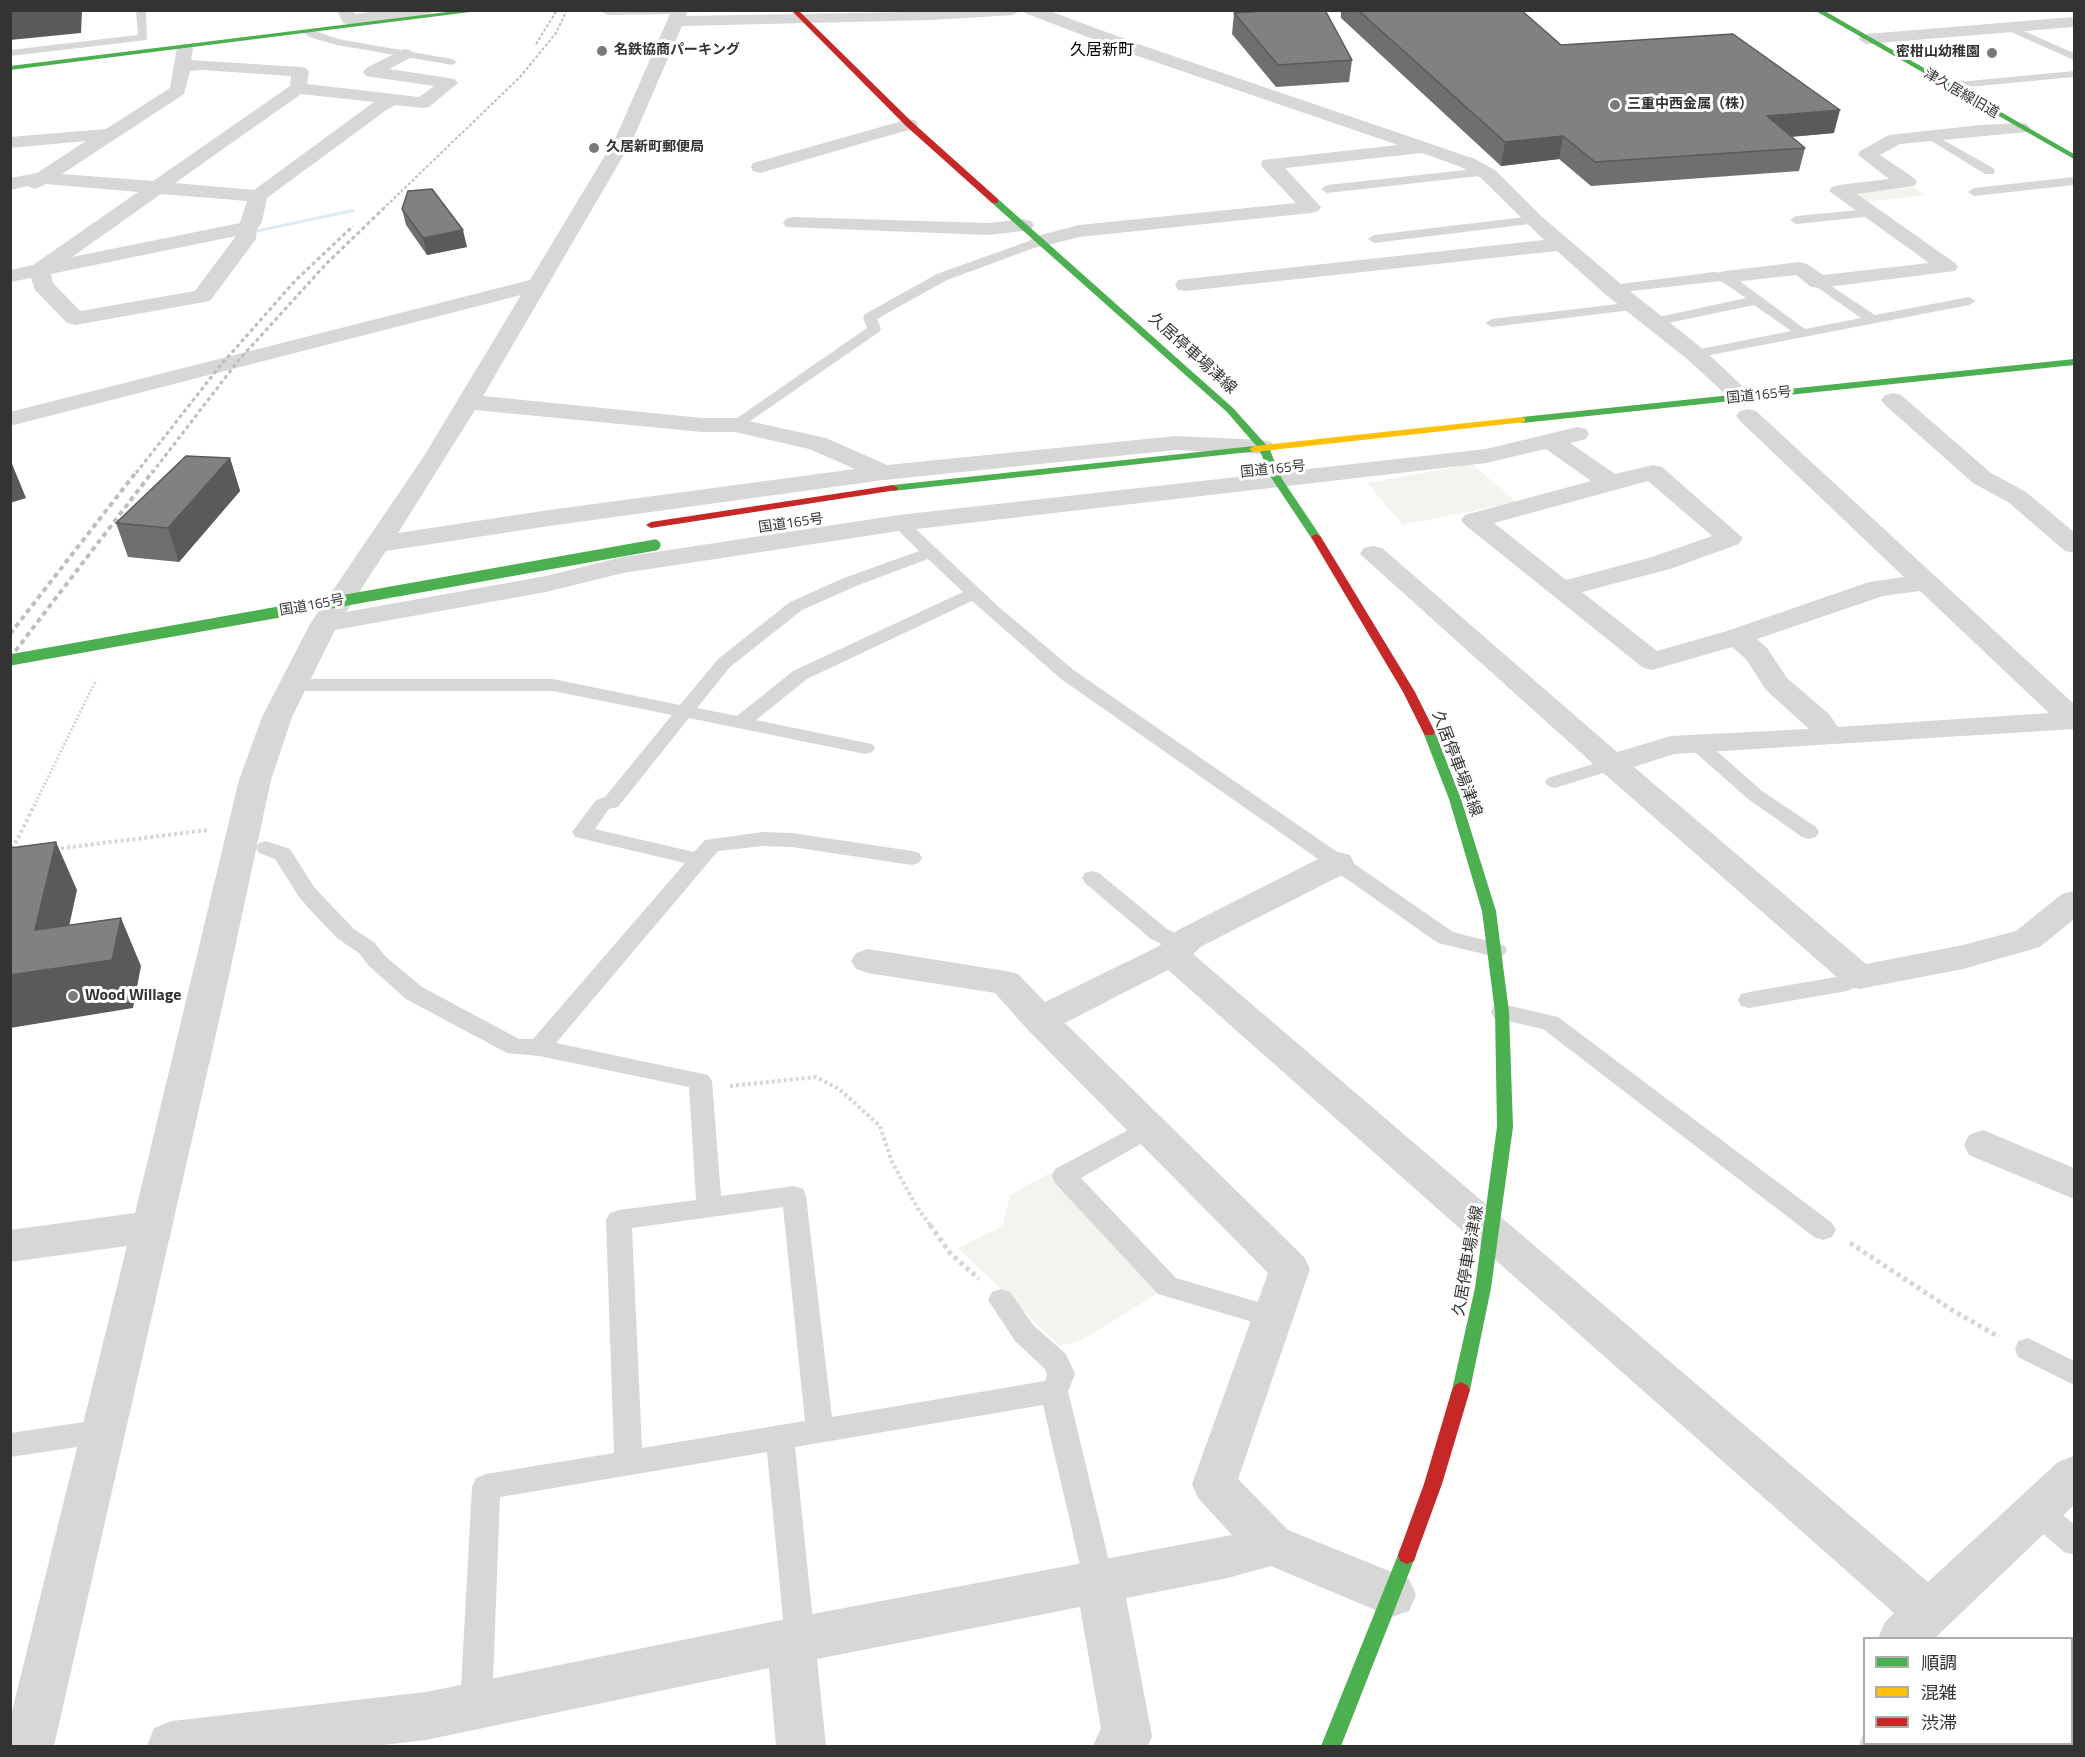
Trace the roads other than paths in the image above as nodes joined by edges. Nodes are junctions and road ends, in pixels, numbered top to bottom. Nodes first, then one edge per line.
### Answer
1 (141, 10) edge
2 (345, 10) edge
3 (428, 10) edge
4 (483, 10) edge
5 (607, 10) edge
6 (1013, 10) edge
7 (1031, 10) edge
8 (1817, 10) edge
9 (675, 14) edge
10 (797, 15) edge
11 (2074, 22) edge
12 (2010, 28) junction
13 (309, 32) junction
14 (1866, 39) junction
15 (10, 53) edge
16 (404, 54) junction
17 (183, 57) junction
18 (2074, 57) edge
19 (452, 62) dead end
20 (10, 68) edge
21 (2074, 74) edge
22 (1947, 86) junction
23 (298, 88) junction
24 (393, 99) junction
25 (909, 124) junction
26 (2021, 128) junction
27 (110, 134) junction
28 (1929, 135) junction
29 (10, 143) edge
30 (1424, 147) junction
31 (2074, 157) edge
32 (760, 167) dead end
33 (1989, 171) dead end
34 (1484, 172) junction
35 (42, 178) junction
36 (2074, 181) edge
37 (10, 184) edge
38 (155, 188) junction
39 (1328, 189) dead end
40 (1974, 192) dead end
41 (258, 196) junction
42 (10, 198) edge
43 (1870, 213) junction
44 (1534, 220) junction
45 (1796, 220) dead end
46 (793, 223) dead end
47 (1024, 225) junction
48 (1466, 229) junction
49 (246, 233) junction
50 (1393, 237) junction
51 (1374, 239) dead end
52 (1040, 241) junction
53 (1561, 244) junction
54 (1489, 252) junction
55 (1416, 260) junction
56 (41, 275) junction
57 (10, 276) edge
58 (1725, 277) junction
59 (1819, 282) junction
60 (539, 284) junction
61 (1186, 285) dead end
62 (10, 286) edge
63 (1613, 289) junction
64 (1758, 300) junction
65 (1969, 301) dead end
66 (1635, 306) junction
67 (1873, 320) junction
68 (1654, 322) junction
69 (1492, 323) dead end
70 (1802, 333) junction
71 (1695, 354) junction
72 (2074, 362) edge
73 (1897, 399) dead end
74 (467, 402) junction
75 (1750, 411) junction
76 (10, 419) edge
77 (735, 425) junction
78 (1583, 434) joint
79 (1551, 441) junction
80 (1264, 448) junction
81 (884, 473) junction
82 (1276, 475) junction
83 (1611, 483) junction
84 (862, 514) dead end
85 (899, 523) junction
86 (645, 526) dead end
87 (379, 544) junction
88 (661, 544) dead end
89 (2074, 545) edge
90 (930, 553) junction
91 (1373, 554) dead end
92 (372, 574) dead end
93 (337, 580) dead end
94 (1925, 582) junction
95 (1563, 589) junction
96 (974, 594) junction
97 (324, 624) junction
98 (1737, 637) junction
99 (10, 660) edge
100 (294, 685) junction
101 (684, 711) junction
102 (2074, 720) edge
103 (741, 723) junction
104 (1829, 737) junction
105 (1696, 744) junction
106 (865, 748) dead end
107 (1612, 765) junction
108 (1555, 782) dead end
109 (1809, 832) dead end
110 (255, 837) junction
111 (912, 858) dead end
112 (699, 861) junction
113 (1338, 863) junction
114 (1092, 878) dead end
115 (2074, 902) edge
116 (1177, 950) junction
117 (1496, 950) junction
118 (867, 962) dead end
119 (1859, 977) junction
120 (1749, 1000) dead end
121 (1502, 1012) junction
122 (1040, 1020) junction
123 (539, 1048) junction
124 (1149, 1128) junction
125 (1983, 1145) dead end
126 (2074, 1184) edge
127 (709, 1207) junction
128 (150, 1227) junction
129 (1823, 1230) road end
130 (1492, 1232) junction
131 (10, 1246) edge
132 (1001, 1300) road end
133 (1273, 1317) junction
134 (2028, 1349) road end
135 (2074, 1374) edge
136 (1054, 1391) junction
137 (104, 1431) junction
138 (820, 1431) junction
139 (780, 1439) junction
140 (10, 1445) edge
141 (629, 1463) junction
142 (2074, 1476) edge
143 (2037, 1511) junction
144 (2074, 1542) edge
145 (1272, 1545) junction
146 (1099, 1582) junction
147 (1392, 1595) junction
148 (1915, 1625) edge
149 (796, 1641) junction
150 (476, 1706) junction
151 (29, 1746) edge
152 (172, 1746) edge
153 (801, 1746) edge
154 (1118, 1746) edge
155 (1331, 1746) edge

1 - 15 lane
2 - 3 street
4 - 13 main road
5 - 9 street
6 - 10 street
7 - 30 street
8 - 14 main road, 津久居線旧道
9 - 10 street
9 - 60 street
10 - 25 main road, 久居停車場津線
11 - 12 street
12 - 14 street
12 - 18 lane
13 - 16 lane
13 - 17 main road
14 - 22 main road, 津久居線旧道
16 - 19 lane
16 - 24 street
17 - 20 main road
17 - 23 street
17 - 27 street
21 - 22 lane
22 - 26 main road, 津久居線旧道
23 - 24 street
23 - 38 street
24 - 41 street
25 - 32 street
25 - 47 main road, 久居停車場津線
26 - 28 street
26 - 31 main road, 津久居線旧道
27 - 29 street
27 - 35 street
28 - 33 lane
28 - 43 street
30 - 34 street
30 - 52 street
34 - 39 lane
34 - 44 street
35 - 37 street
35 - 38 street
35 - 42 street
36 - 40 lane
38 - 41 street
38 - 56 street
41 - 49 street
43 - 45 lane
43 - 59 street
44 - 48 lane
44 - 53 street
46 - 47 street
47 - 52 main road, 久居停車場津線
48 - 50 lane
48 - 54 lane
49 - 56 street
49 - 56 street
50 - 51 lane
50 - 55 lane
52 - 77 lane
52 - 80 main road, 久居停車場津線
53 - 54 street
53 - 63 street
54 - 55 street
55 - 61 street
56 - 57 street
56 - 62 street
58 - 59 street
58 - 63 lane
58 - 64 lane
59 - 67 lane
60 - 74 street
60 - 76 street
63 - 66 street
64 - 68 lane
64 - 70 lane
65 - 67 lane
66 - 68 street
66 - 69 lane
67 - 70 lane
68 - 71 street
70 - 71 lane
71 - 75 street
72 - 75 main road, 国道165号
73 - 89 street
74 - 77 street
74 - 87 street
75 - 80 main road, 国道165号
75 - 94 street
77 - 81 street
78 - 79 street, 国道165号
78 - 82 main road, 国道165号
79 - 82 street, 国道165号
79 - 83 street
80 - 81 street, 国道165号
80 - 82 main road, 久居停車場津線
80 - 86 main road, 国道165号
81 - 87 street, 国道165号
82 - 84 main road, 国道165号
82 - 85 street, 国道165号
82 - 117 main road, 久居停車場津線
83 - 95 street
83 - 95 street
85 - 90 lane
85 - 97 street, 国道165号
87 - 97 street
88 - 99 main road, 国道165号, bridge
90 - 96 lane
90 - 101 lane
91 - 107 street
92 - 93 main road, 国道165号
94 - 98 street
94 - 102 street
95 - 98 street
96 - 103 lane
96 - 113 lane
97 - 100 street
98 - 104 street
100 - 101 lane
100 - 110 street
101 - 103 lane
101 - 112 lane
102 - 104 street
103 - 106 lane
104 - 105 street
105 - 107 street
105 - 109 lane
107 - 108 lane
107 - 119 street
110 - 123 lane
110 - 128 street
111 - 112 lane
112 - 123 lane
113 - 116 street
113 - 117 lane
114 - 116 lane
115 - 119 street
116 - 122 street
116 - 130 street
117 - 121 main road, 久居停車場津線
118 - 122 street
119 - 120 lane
121 - 129 lane
121 - 130 main road, 久居停車場津線
122 - 124 street
123 - 127 lane
124 - 133 street
124 - 133 lane
125 - 126 street
127 - 138 lane
127 - 141 lane
128 - 131 street
128 - 137 street
130 - 147 main road, 久居停車場津線
130 - 148 street
132 - 136 lane
133 - 145 street
134 - 135 lane
136 - 138 lane
136 - 146 lane
137 - 140 lane
137 - 151 street
138 - 139 lane
139 - 141 lane
139 - 149 lane
141 - 150 lane
142 - 143 street
143 - 144 lane
143 - 148 street
145 - 146 street
145 - 147 street
146 - 149 street
146 - 154 street
147 - 155 main road, 久居停車場津線
149 - 150 street
149 - 153 street
150 - 152 street

